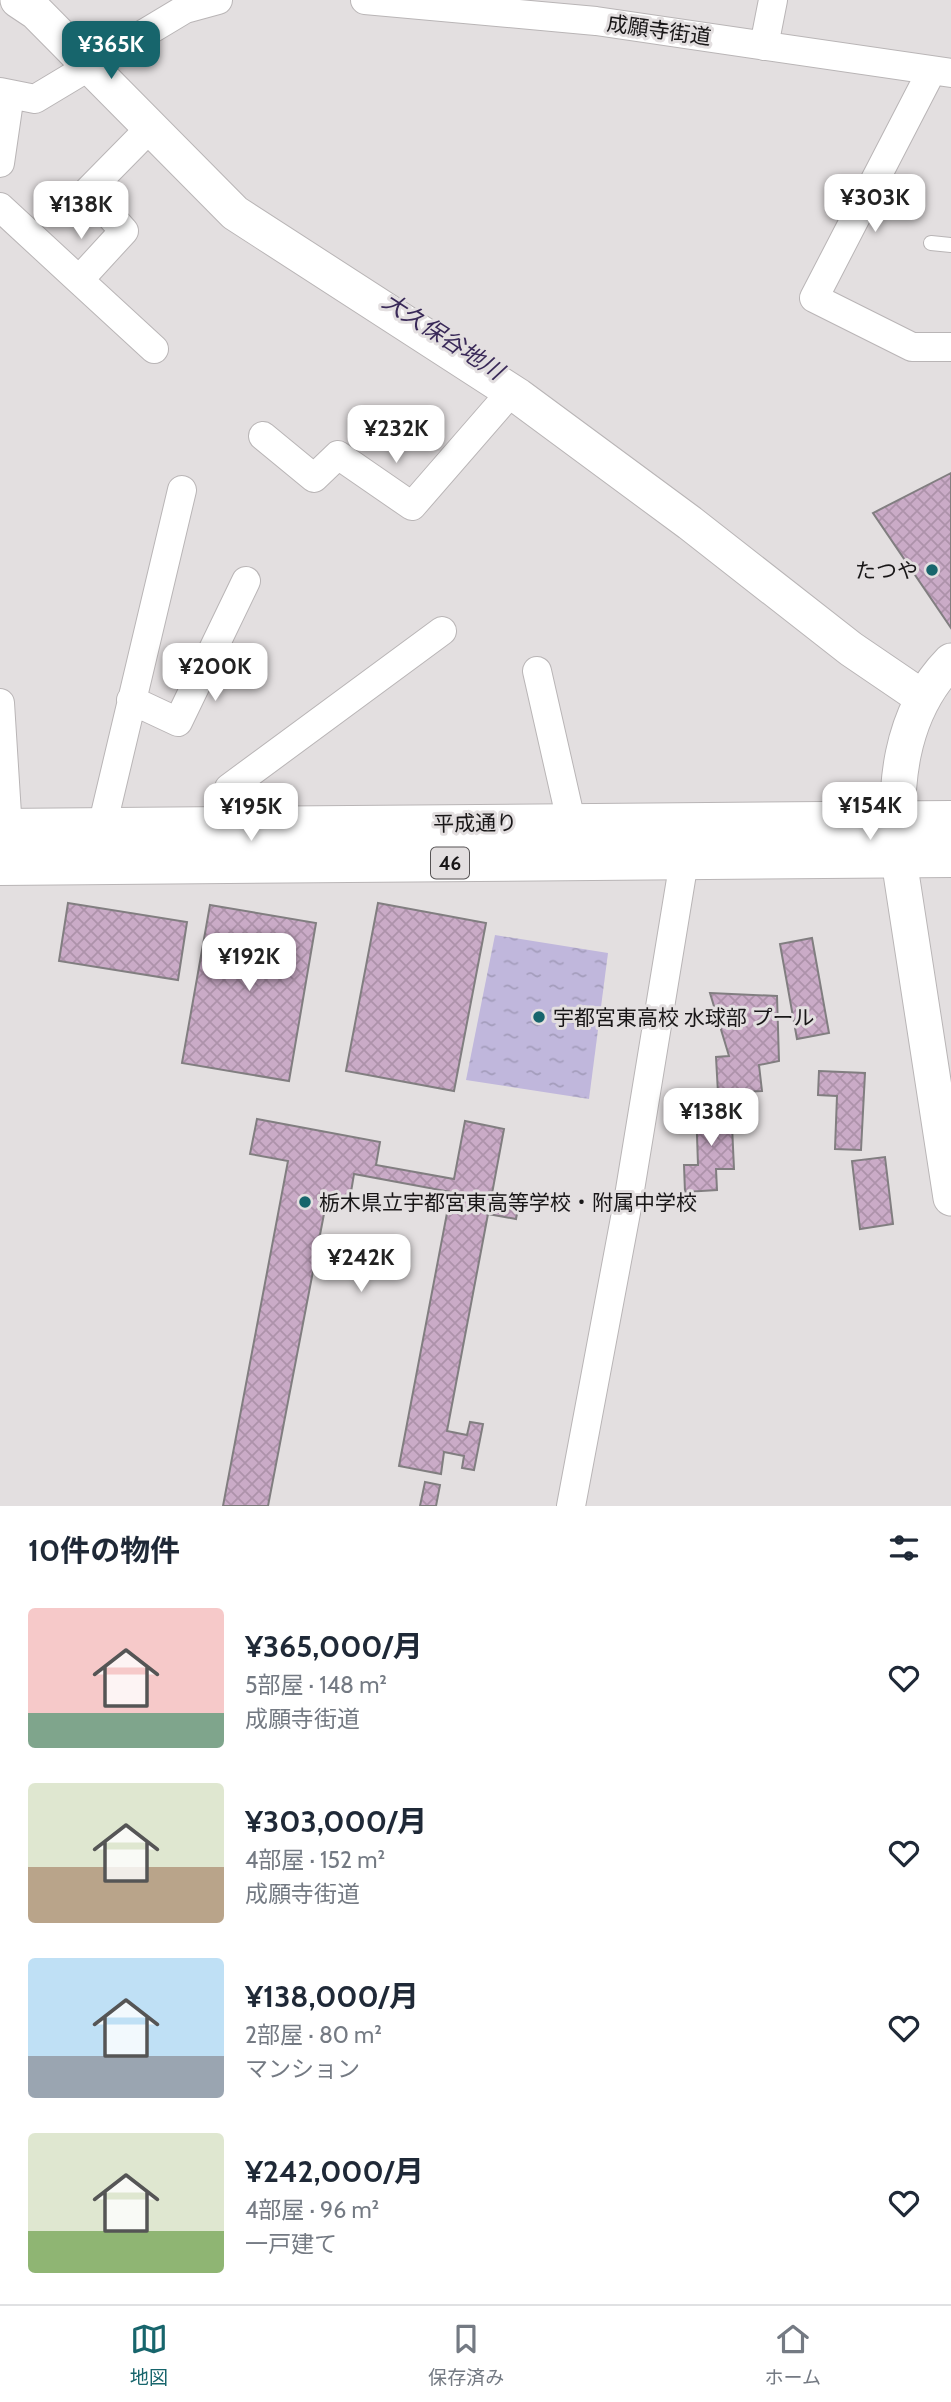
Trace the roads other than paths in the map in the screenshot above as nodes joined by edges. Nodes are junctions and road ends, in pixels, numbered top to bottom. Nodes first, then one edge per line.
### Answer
1 (18, 0) edge
2 (218, 0) edge
3 (365, 0) edge
4 (773, 0) edge
5 (187, 4) edge
6 (764, 46) junction
7 (89, 66) junction
8 (942, 72) edge
9 (5, 93) edge
10 (150, 128) junction
11 (0, 163) edge
12 (0, 207) edge
13 (932, 243) dead end
14 (951, 245) edge
15 (79, 280) junction
16 (951, 347) edge
17 (154, 349) dead end
18 (512, 392) junction
19 (262, 436) dead end
20 (182, 490) dead end
21 (246, 581) dead end
22 (442, 631) dead end
23 (951, 662) edge
24 (537, 671) dead end
25 (923, 698) junction
26 (131, 699) junction
27 (0, 703) edge
28 (896, 820) junction
29 (951, 820) edge
30 (571, 821) junction
31 (225, 826) junction
32 (102, 827) junction
33 (4, 828) edge
34 (951, 859) edge
35 (684, 860) junction
36 (899, 860) junction
37 (228, 864) junction
38 (5, 866) edge
39 (951, 1198) edge
40 (571, 1506) edge

1 - 7 street
2 - 5 street
3 - 6 street, 成願寺街道
4 - 6 street
5 - 7 street
6 - 8 street, 成願寺街道
7 - 9 street
7 - 10 street
8 - 16 street
9 - 11 street
10 - 15 street
10 - 18 street
12 - 15 street
13 - 14 lane
15 - 17 street
18 - 19 street
18 - 25 street
20 - 26 street
21 - 26 street
22 - 31 street
23 - 25 street
24 - 30 street
25 - 28 street
26 - 32 street
27 - 33 street
28 - 29 main road, 平成通り / 46
28 - 30 main road, 平成通り / 46
28 - 36 street
30 - 31 main road, 平成通り / 46
31 - 32 main road, 平成通り / 46
31 - 37 street
32 - 33 main road, 平成通り / 46
33 - 38 street
34 - 36 main road, 平成通り / 46
35 - 36 main road, 平成通り / 46
35 - 37 main road, 平成通り / 46
35 - 40 street
36 - 39 street
37 - 38 main road, 平成通り / 46

